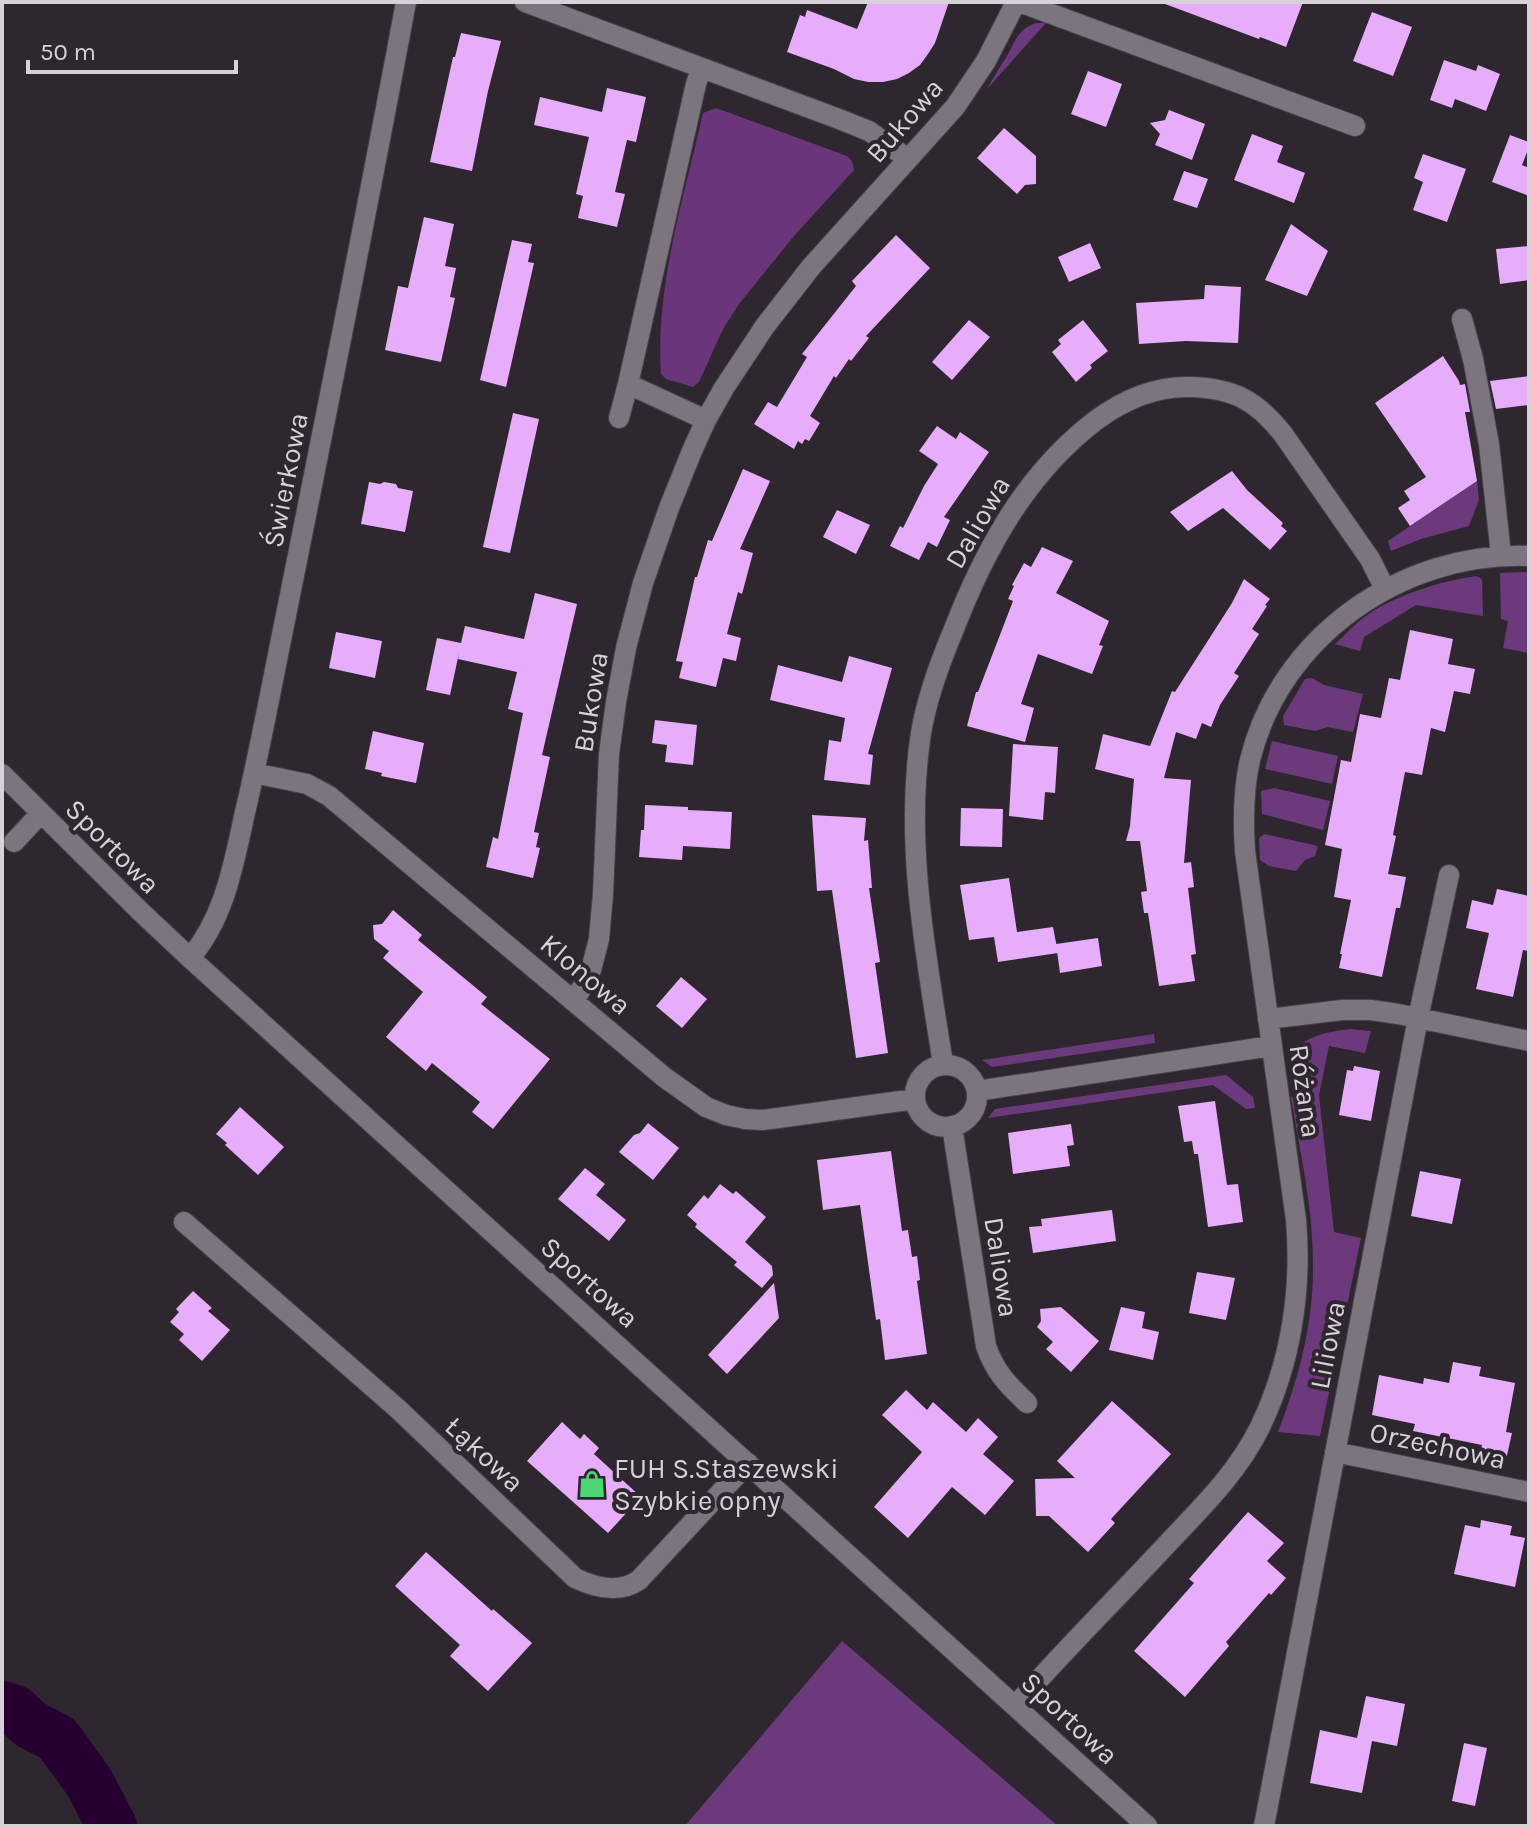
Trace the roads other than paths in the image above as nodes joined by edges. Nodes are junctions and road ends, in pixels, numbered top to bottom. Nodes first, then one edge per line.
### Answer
1 (406, 2) edge
2 (525, 2) edge
3 (1018, 2) edge
4 (701, 69) junction
5 (1355, 126) dead end
6 (908, 159) junction
7 (1462, 319) dead end
8 (628, 384) junction
9 (619, 418) dead end
10 (706, 420) junction
11 (1501, 555) junction
12 (1529, 556) edge
13 (1385, 589) junction
14 (254, 773) junction
15 (2, 774) edge
16 (41, 813) junction
17 (14, 842) dead end
18 (1449, 875) dead end
19 (190, 958) junction
20 (574, 1000) junction
21 (1418, 1018) junction
22 (1268, 1019) junction
23 (1529, 1041) edge
24 (1271, 1046) junction
25 (943, 1064) junction
26 (977, 1091) junction
27 (915, 1099) junction
28 (952, 1126) junction
29 (184, 1222) dead end
30 (1027, 1403) dead end
31 (1335, 1452) junction
32 (748, 1463) junction
33 (1529, 1492) edge
34 (1016, 1705) junction
35 (1147, 1826) edge
36 (1264, 1826) edge

1 - 14 street, Świerkowa
2 - 4 street
3 - 5 street, Bukowa
3 - 6 street, Bukowa
4 - 6 street
4 - 8 street
6 - 10 street, Bukowa
7 - 11 street
8 - 9 street
8 - 10 street
10 - 20 street, Bukowa
11 - 12 street, Różana
11 - 13 street, Różana
13 - 22 street, Różana
13 - 25 street, Daliowa
14 - 19 street, Świerkowa
14 - 20 street, Klonowa
15 - 16 street, Sportowa
16 - 17 street
16 - 19 street, Sportowa
18 - 21 street, Liliowa
19 - 32 street, Sportowa
20 - 27 street, Klonowa
21 - 22 street
21 - 23 street
21 - 31 street, Liliowa
22 - 24 street, Różana
24 - 26 street
24 - 34 street, Różana
25 - 26 street
25 - 27 street
26 - 28 street
27 - 28 street
28 - 30 street, Daliowa
29 - 32 street, Łąkowa
31 - 33 street, Orzechowa
31 - 36 street, Liliowa
32 - 34 street, Sportowa
34 - 35 street, Sportowa

